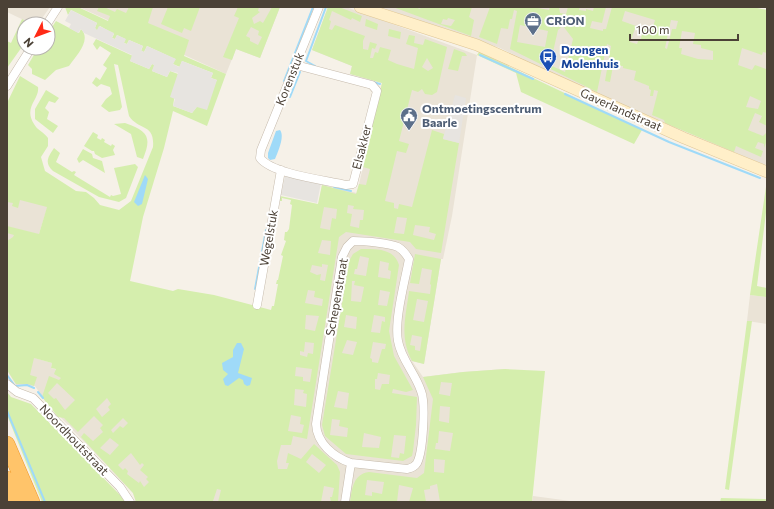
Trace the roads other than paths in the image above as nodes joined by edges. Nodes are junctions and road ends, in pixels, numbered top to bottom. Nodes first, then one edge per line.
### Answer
1 (58, 7) edge
2 (319, 7) edge
3 (360, 7) edge
4 (52, 16) edge
5 (26, 56) edge
6 (296, 65) junction
7 (7, 86) edge
8 (261, 150) joint
9 (281, 170) junction
10 (767, 172) edge
11 (257, 305) dead end
12 (9, 386) edge
13 (7, 444) edge
14 (351, 463) junction
15 (7, 479) edge
16 (17, 502) edge
17 (32, 502) edge
18 (130, 502) edge
19 (345, 502) edge

1 - 4 street
2 - 6 street, Korenstuk
3 - 10 main road, Gaverlandstraat
5 - 7 street
6 - 8 street, Korenstuk
6 - 9 street, Elsakker
8 - 9 street, Elsakker
9 - 11 street, Wegelstuk
12 - 18 street, Noordhoutstraat
13 - 17 highway
14 - 14 street, Schepenstraat
14 - 19 street
15 - 16 highway

